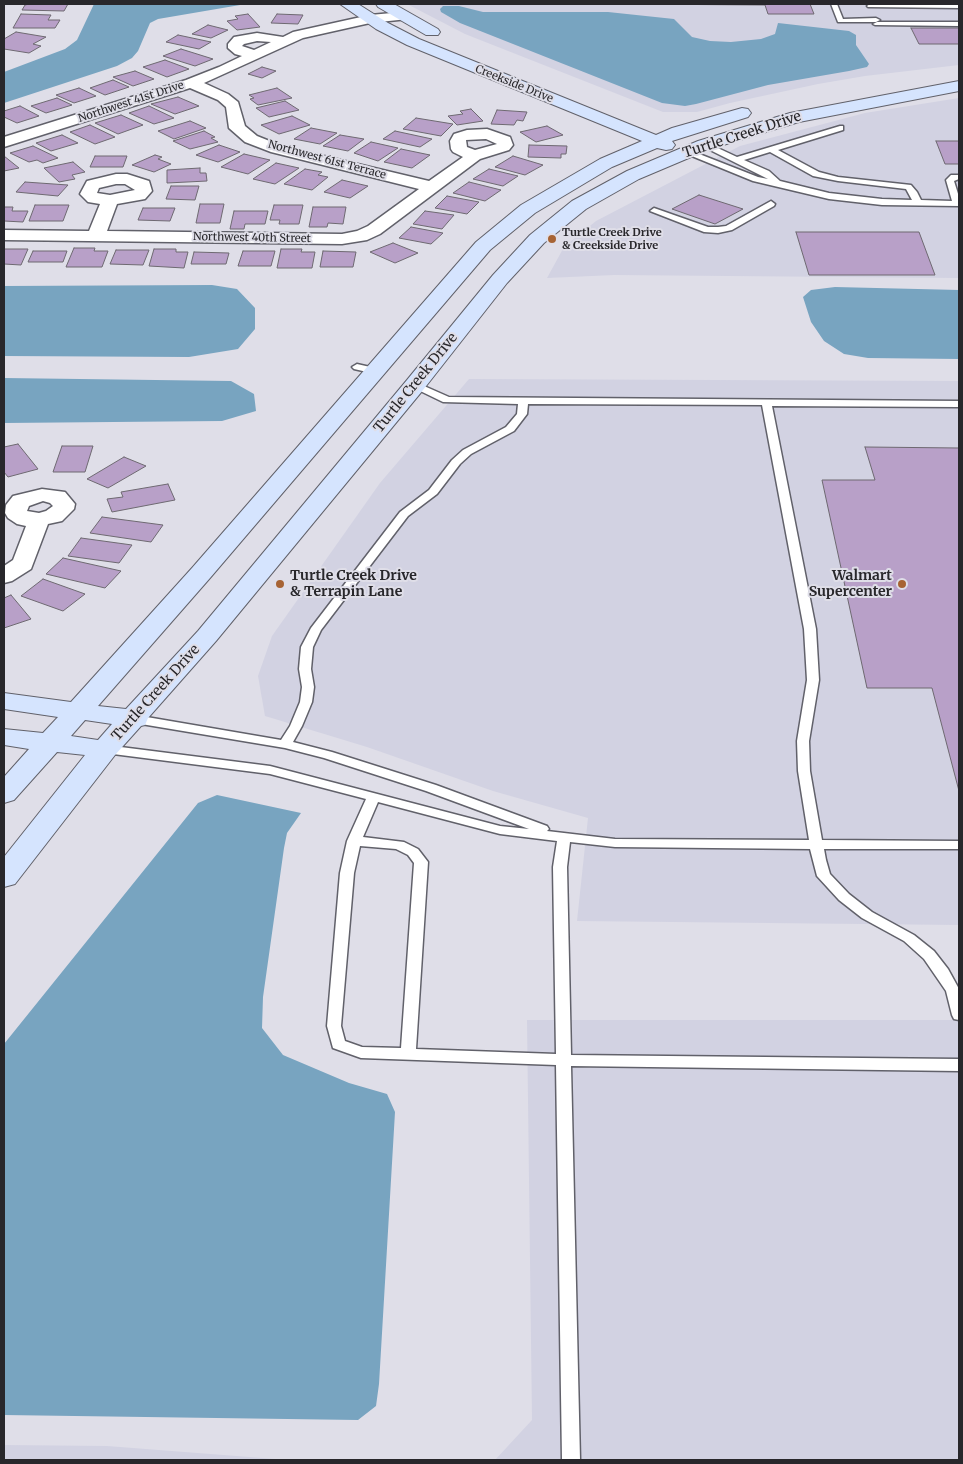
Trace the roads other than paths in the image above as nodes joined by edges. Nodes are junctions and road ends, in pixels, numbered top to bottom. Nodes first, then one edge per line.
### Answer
1 (348, 4) edge
2 (383, 4) edge
3 (834, 4) edge
4 (870, 6) dead end
5 (959, 6) edge
6 (403, 16) junction
7 (376, 23) junction
8 (959, 24) edge
9 (444, 37) dead end
10 (284, 42) junction
11 (256, 55) junction
12 (959, 73) edge
13 (910, 79) dead end
14 (190, 83) junction
15 (959, 86) edge
16 (762, 108) dead end
17 (840, 128) dead end
18 (658, 132) junction
19 (678, 132) junction
20 (4, 142) edge
21 (704, 145) junction
22 (772, 150) junction
23 (686, 152) junction
24 (474, 156) dead end
25 (736, 160) junction
26 (959, 177) edge
27 (778, 183) junction
28 (432, 187) junction
29 (110, 200) dead end
30 (771, 204) dead end
31 (918, 204) junction
32 (958, 204) edge
33 (654, 211) dead end
34 (4, 235) edge
35 (96, 236) junction
36 (366, 369) junction
37 (415, 385) junction
38 (523, 400) junction
39 (766, 403) junction
40 (959, 404) edge
41 (39, 520) dead end
42 (4, 576) edge
43 (4, 701) edge
44 (80, 710) junction
45 (135, 718) junction
46 (4, 737) edge
47 (51, 744) junction
48 (285, 744) junction
49 (105, 749) junction
50 (4, 794) edge
51 (374, 797) junction
52 (564, 836) junction
53 (354, 841) junction
54 (818, 844) junction
55 (959, 845) edge
56 (4, 877) edge
57 (959, 1015) edge
58 (408, 1053) junction
59 (564, 1060) junction
60 (959, 1065) edge
61 (571, 1460) edge

1 - 7 street, Creekside Drive
2 - 6 street
3 - 8 lane
4 - 5 lane
6 - 7 street, Northwest 41st Drive
6 - 9 street
7 - 10 street, Northwest 41st Drive
7 - 18 street, Creekside Drive
10 - 11 street, Northwest 41st Drive
10 - 11 street, Northwest 41st Drive
11 - 14 street, Northwest 41st Drive
12 - 13 street
14 - 20 street, Northwest 41st Drive
14 - 28 street, Northwest 61st Terrace
15 - 21 street, Turtle Creek Drive
16 - 19 street, Turtle Creek Drive
17 - 22 lane
18 - 19 street, Turtle Creek Drive
18 - 23 street, Creekside Drive
18 - 36 street, Turtle Creek Drive
19 - 21 street
21 - 23 street, Turtle Creek Drive
21 - 25 lane
22 - 25 lane
22 - 31 lane
23 - 27 lane
23 - 37 street, Turtle Creek Drive
24 - 28 street, Northwest 40th Street
25 - 27 lane
26 - 32 lane
27 - 31 lane
28 - 35 street, Northwest 40th Street
29 - 35 street
30 - 33 lane
31 - 32 lane
34 - 35 street, Northwest 40th Street
36 - 37 street
36 - 44 street, Turtle Creek Drive
37 - 38 lane
37 - 45 street, Turtle Creek Drive
38 - 39 lane
38 - 48 lane
39 - 40 lane
39 - 54 lane
41 - 42 street
43 - 44 street
44 - 45 street
44 - 47 street, Turtle Creek Drive
45 - 48 lane
45 - 49 street, Turtle Creek Drive
46 - 47 street
47 - 49 street
47 - 50 street, Turtle Creek Drive
48 - 52 lane
49 - 51 lane
49 - 56 street, Turtle Creek Drive
51 - 52 lane
51 - 53 lane
52 - 54 lane
52 - 59 lane
53 - 58 lane
53 - 58 lane
54 - 55 lane
54 - 57 lane
58 - 59 lane
59 - 60 lane
59 - 61 lane

